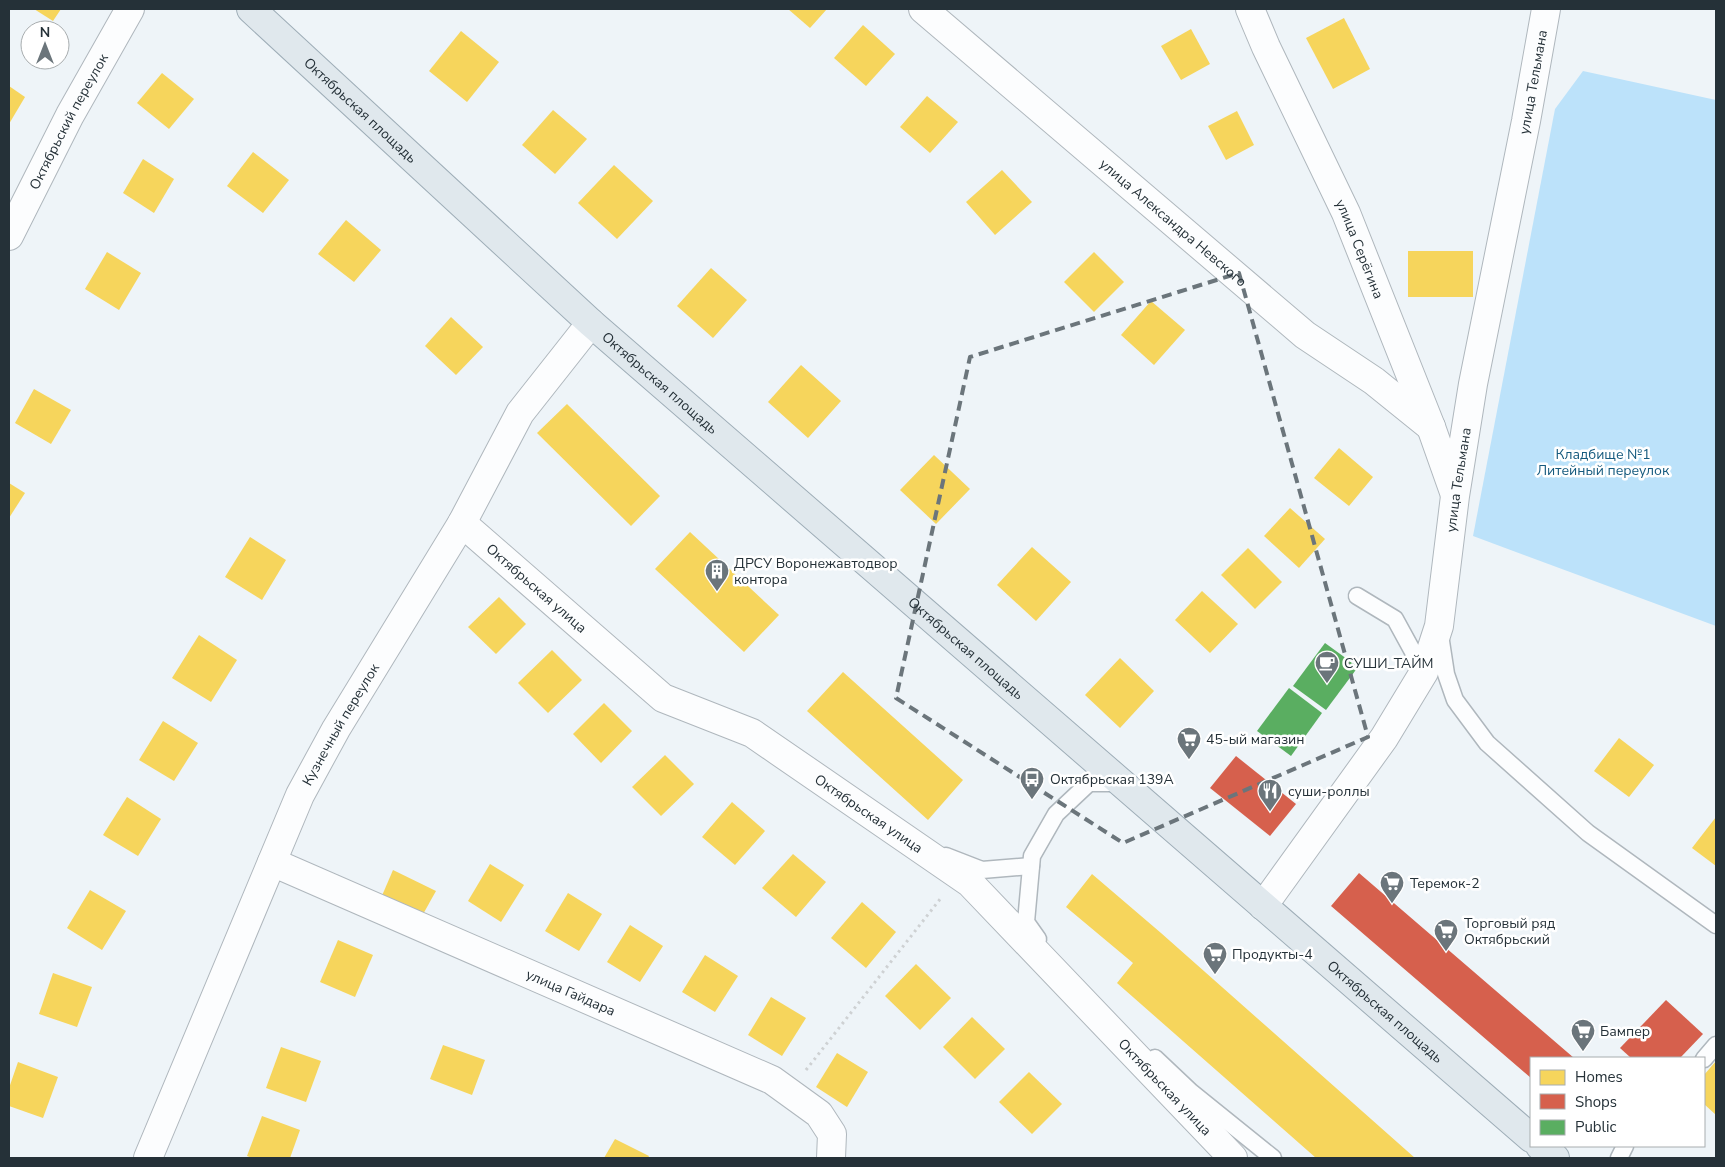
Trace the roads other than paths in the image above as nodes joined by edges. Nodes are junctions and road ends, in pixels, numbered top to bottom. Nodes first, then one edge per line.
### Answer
1 (130, 9) edge
2 (251, 9) edge
3 (922, 9) edge
4 (1250, 9) edge
5 (1546, 9) edge
6 (9, 236) edge
7 (591, 323) junction
8 (1431, 427) junction
9 (1455, 496) junction
10 (462, 523) junction
11 (1357, 596) dead end
12 (1438, 626) junction
13 (1424, 672) junction
14 (1122, 783) junction
15 (912, 843) junction
16 (272, 862) junction
17 (1031, 866) junction
18 (1263, 906) junction
19 (1716, 925) edge
20 (1716, 1045) edge
21 (1705, 1058) edge
22 (1530, 1137) edge
23 (1541, 1147) edge
24 (148, 1158) edge
25 (831, 1158) edge
26 (1233, 1158) edge
27 (1273, 1158) edge
28 (1555, 1158) edge

1 - 6 street, Октябрьский переулок
2 - 7 main road, Октябрьская площадь
3 - 8 street, улица Александра Невского
4 - 8 street, улица Серёгина
5 - 9 street, улица Тельмана
7 - 10 street, Кузнечный переулок
7 - 14 main road, Октябрьская площадь
8 - 9 street, улица Серёгина
9 - 12 street, улица Тельмана
10 - 15 street, Октябрьская улица
10 - 16 street, Кузнечный переулок
11 - 13 lane
12 - 13 street, улица Тельмана
12 - 19 lane
13 - 18 street, улица Тельмана
14 - 17 lane
14 - 18 main road, Октябрьская площадь
15 - 17 lane
15 - 26 street, Октябрьская улица
16 - 24 street, Кузнечный переулок
16 - 25 street, улица Гайдара
17 - 27 lane
18 - 22 main road, Октябрьская площадь
20 - 21 lane
23 - 28 main road

